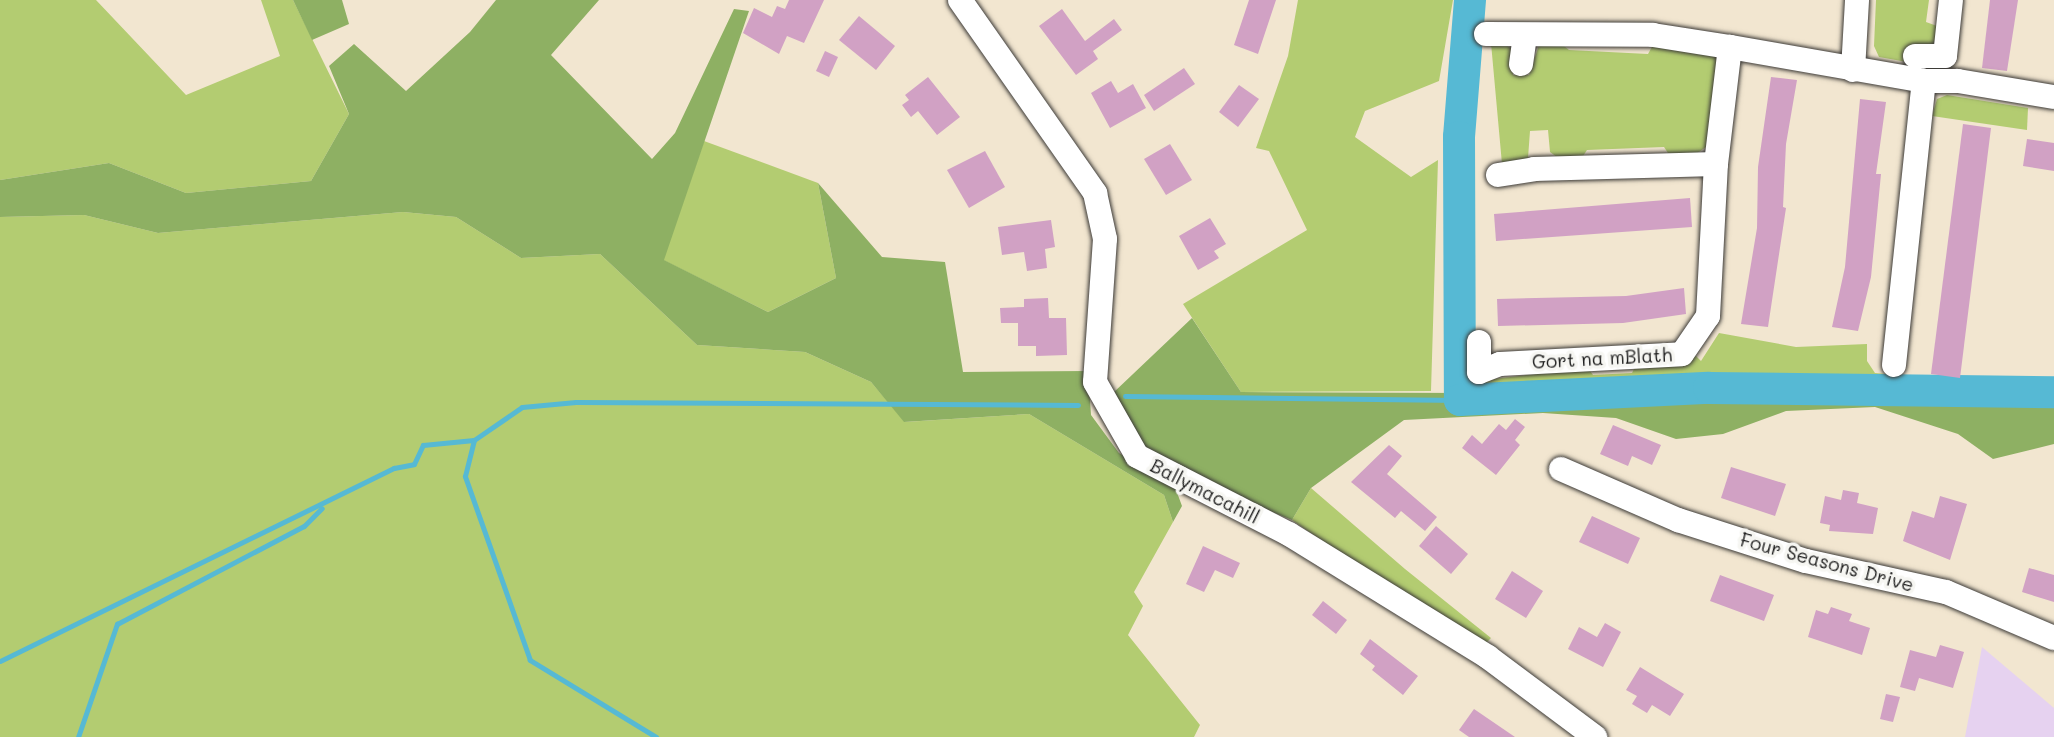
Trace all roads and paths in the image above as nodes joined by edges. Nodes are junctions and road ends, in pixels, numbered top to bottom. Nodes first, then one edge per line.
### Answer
1 (960, 0) edge
2 (1857, 0) edge
3 (1951, 0) edge
4 (1486, 34) dead end
5 (1525, 34) junction
6 (1730, 47) junction
7 (1916, 55) dead end
8 (1521, 64) dead end
9 (1853, 70) junction
10 (1924, 81) junction
11 (2054, 97) edge
12 (1716, 164) junction
13 (1498, 175) dead end
14 (1479, 342) dead end
15 (1894, 365) dead end
16 (1561, 469) dead end
17 (2054, 638) edge
18 (1595, 737) edge

1 - 18 street, Ballymacahill
2 - 9 street
3 - 7 street
4 - 5 street
5 - 6 street
5 - 8 street
6 - 9 street
6 - 12 street, Gort na mBlath
9 - 10 street
10 - 11 street
10 - 15 street
12 - 13 street
12 - 14 street, Gort na mBlath
16 - 17 street, Four Seasons Drive

